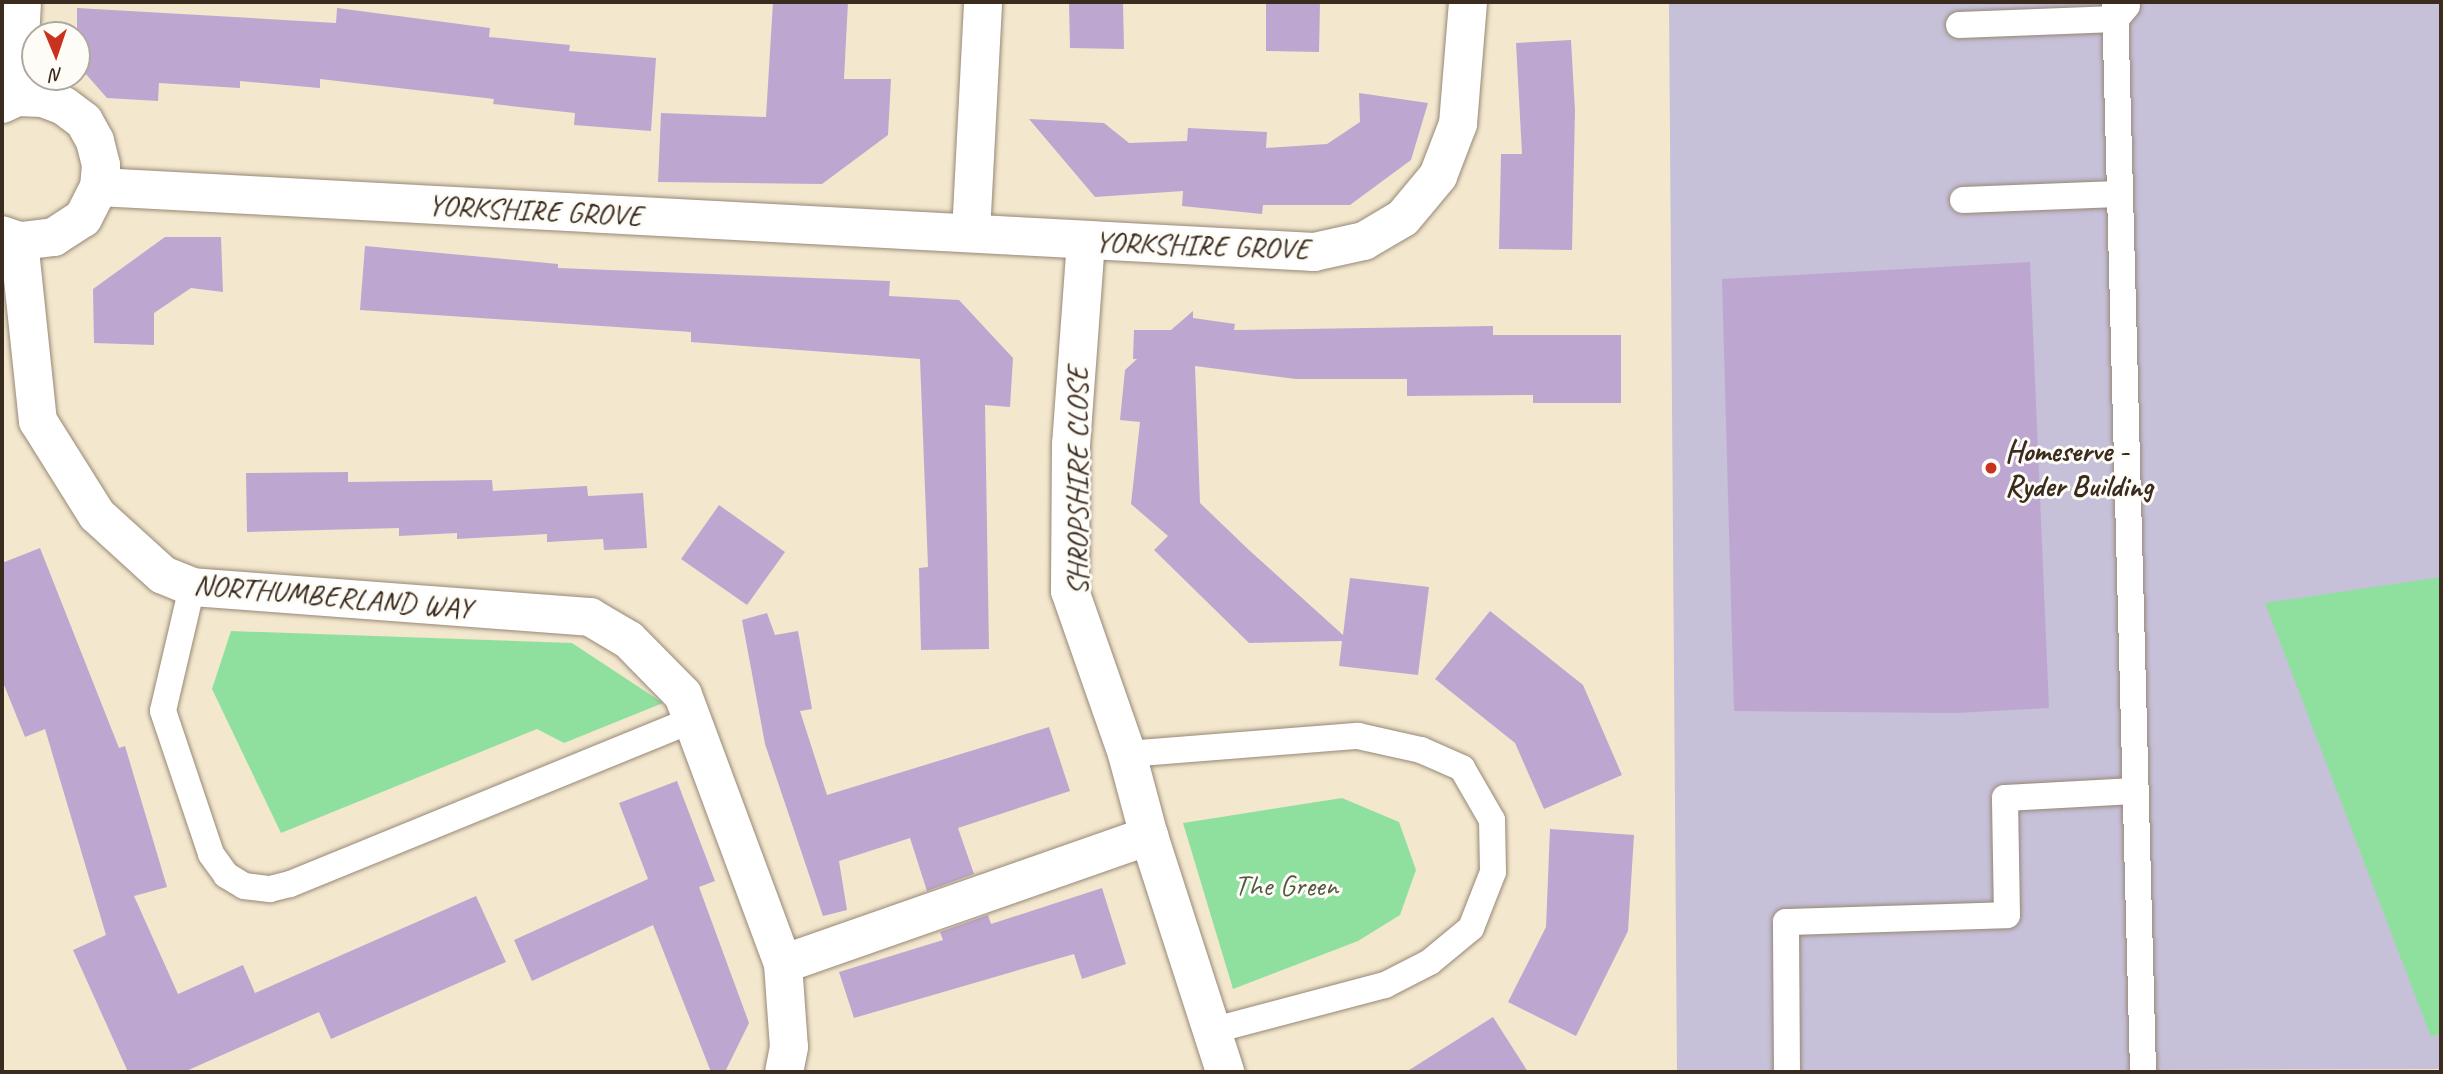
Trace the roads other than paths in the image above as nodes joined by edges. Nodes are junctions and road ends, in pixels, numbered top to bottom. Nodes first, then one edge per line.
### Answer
1 (22, 2) edge
2 (983, 2) edge
3 (1468, 2) edge
4 (2121, 8) edge
5 (1959, 25) dead end
6 (9, 101) edge
7 (99, 187) junction
8 (2118, 194) junction
9 (1963, 200) dead end
10 (971, 233) junction
11 (11, 238) edge
12 (1086, 242) junction
13 (192, 587) junction
14 (692, 720) junction
15 (1127, 754) junction
16 (2135, 792) junction
17 (1149, 836) junction
18 (783, 964) junction
19 (1211, 1031) junction
20 (784, 1072) edge
21 (1225, 1072) edge
22 (1787, 1072) edge
23 (2143, 1072) edge

1 - 6 street
2 - 10 street
3 - 12 street, YORKSHIRE GROVE
4 - 5 lane
4 - 8 lane
6 - 7 street
7 - 10 street, YORKSHIRE GROVE
7 - 11 street
8 - 9 lane
8 - 16 lane
10 - 12 street, YORKSHIRE GROVE
11 - 13 street, NORTHUMBERLAND WAY
12 - 15 street, SHROPSHIRE CLOSE
13 - 14 street, NORTHUMBERLAND WAY
13 - 14 lane
14 - 18 street
15 - 17 street, SHROPSHIRE CLOSE
15 - 19 lane
16 - 22 lane
16 - 23 lane
17 - 18 street
17 - 19 street, SHROPSHIRE CLOSE
18 - 20 street
19 - 21 street, SHROPSHIRE CLOSE

